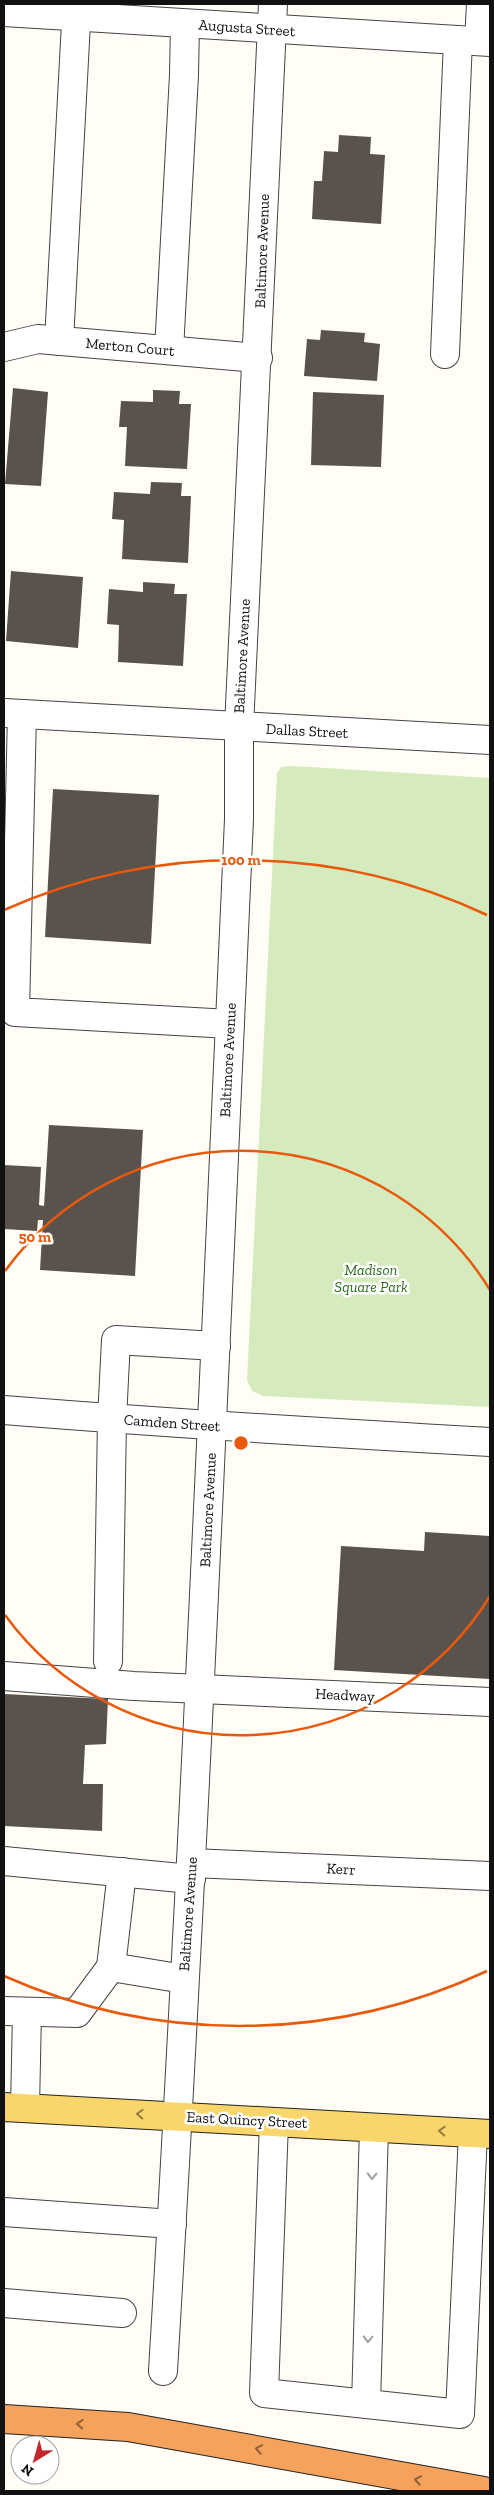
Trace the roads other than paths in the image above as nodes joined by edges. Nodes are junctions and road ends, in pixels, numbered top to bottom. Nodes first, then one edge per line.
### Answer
1 (481, 4) edge
2 (77, 10) edge
3 (4, 12) edge
4 (272, 17) edge
5 (185, 24) junction
6 (476, 41) edge
7 (59, 341) junction
8 (4, 347) edge
9 (169, 350) junction
10 (445, 354) dead end
11 (258, 358) junction
12 (13, 714) edge
13 (239, 727) junction
14 (490, 740) edge
15 (230, 1024) junction
16 (216, 1346) junction
17 (4, 1410) edge
18 (112, 1419) junction
19 (212, 1424) junction
20 (490, 1442) edge
21 (108, 1661) dead end
22 (4, 1676) edge
23 (200, 1688) junction
24 (490, 1702) edge
25 (4, 1861) edge
26 (191, 1871) junction
27 (122, 1872) junction
28 (490, 1876) edge
29 (111, 1967) junction
30 (184, 1979) junction
31 (15, 2011) edge
32 (15, 2107) edge
33 (178, 2117) junction
34 (274, 2122) junction
35 (374, 2128) junction
36 (482, 2133) edge
37 (4, 2212) edge
38 (172, 2224) junction
39 (4, 2303) edge
40 (122, 2313) dead end
41 (163, 2371) dead end
42 (366, 2404) junction
43 (4, 2419) edge
44 (484, 2491) edge

1 - 6 street
2 - 3 street, Augusta Street
2 - 5 street, Augusta Street
2 - 7 street
4 - 5 street, Augusta Street
4 - 6 street, Augusta Street
4 - 11 street, Baltimore Avenue
5 - 9 street
6 - 10 street
7 - 8 street, Merton Court
7 - 9 street, Merton Court
9 - 11 street, Merton Court
11 - 13 street, Baltimore Avenue
12 - 13 street, Dallas Street
12 - 15 street
13 - 14 street, Dallas Street
13 - 15 street, Baltimore Avenue
15 - 16 street, Baltimore Avenue
16 - 18 street
16 - 19 street, Baltimore Avenue
17 - 18 street, Camden Street
18 - 19 street, Camden Street
18 - 21 street
19 - 20 street, Camden Street
19 - 23 street, Baltimore Avenue
22 - 23 street, Headway
23 - 24 street, Headway
23 - 26 street, Baltimore Avenue
25 - 27 street, Kerr
26 - 27 street, Kerr
26 - 28 street, Kerr
26 - 30 street, Baltimore Avenue
27 - 29 street
29 - 30 street
29 - 31 street
30 - 33 street, Baltimore Avenue
31 - 32 street
33 -> 32 main road, East Quincy Street
33 - 34 main road, East Quincy Street
33 - 38 street, Baltimore Avenue
34 - 35 main road, East Quincy Street
34 - 42 street
36 -> 35 main road, East Quincy Street
35 -> 42 street
36 - 42 street
37 - 38 street
38 - 41 street, Baltimore Avenue
39 - 40 street
44 -> 43 highway

